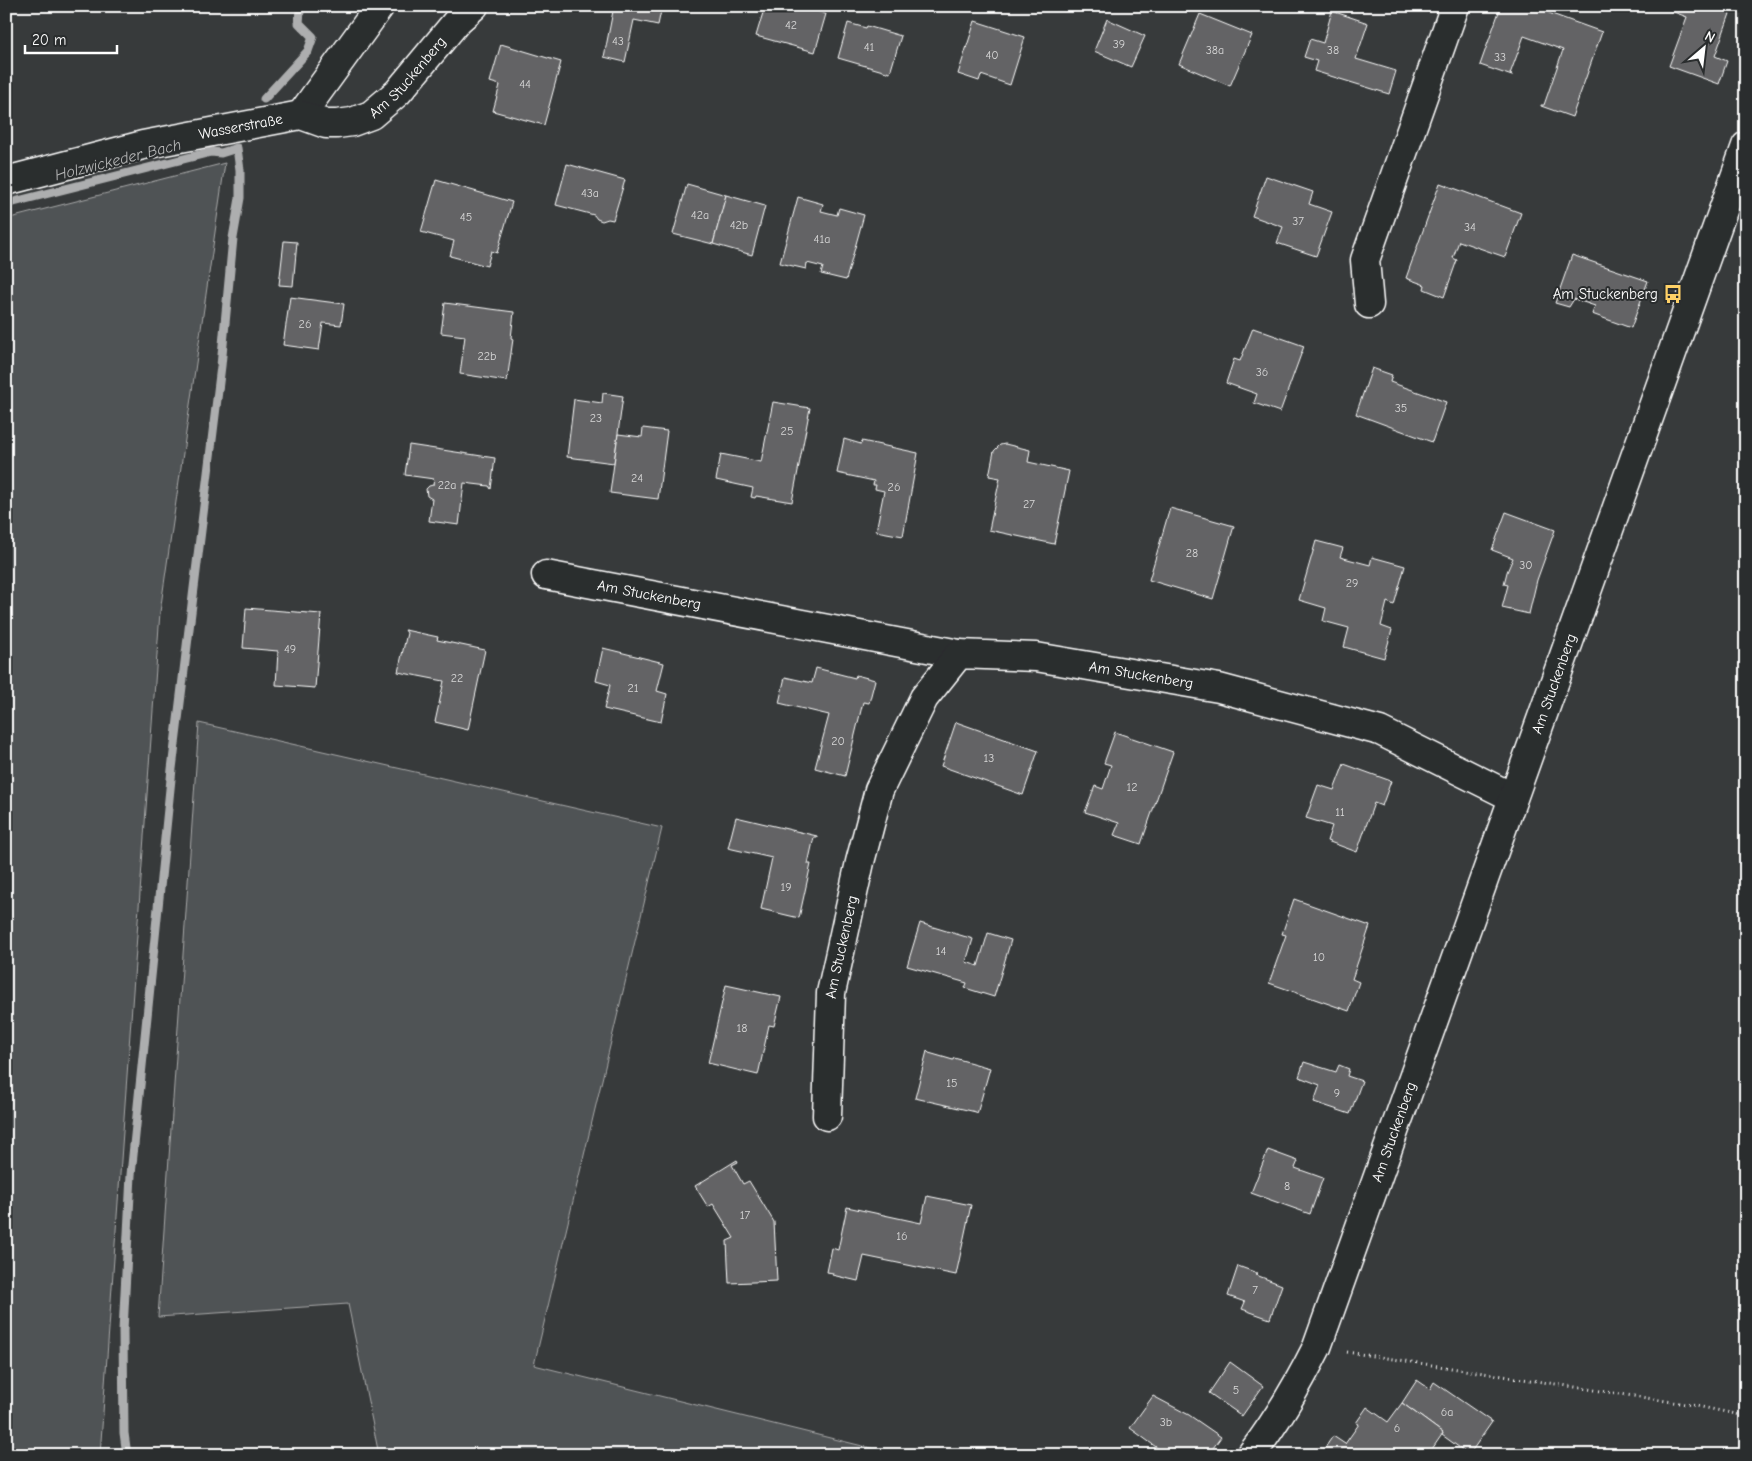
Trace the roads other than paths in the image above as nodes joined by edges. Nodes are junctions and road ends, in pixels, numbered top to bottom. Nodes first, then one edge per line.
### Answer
1 (380, 6) edge
2 (474, 6) edge
3 (1455, 6) edge
4 (314, 119) junction
5 (1746, 146) edge
6 (6, 180) edge
7 (1369, 304) dead end
8 (546, 575) dead end
9 (959, 654) junction
10 (1512, 797) junction
11 (827, 1116) dead end
12 (1251, 1455) edge

1 - 4 street, Wasserstraße
2 - 4 street, Am Stuckenberg
3 - 7 street
4 - 6 street, Wasserstraße
5 - 10 street, Am Stuckenberg
8 - 9 street, Am Stuckenberg
9 - 10 street, Am Stuckenberg
9 - 11 street, Am Stuckenberg
10 - 12 street, Am Stuckenberg

